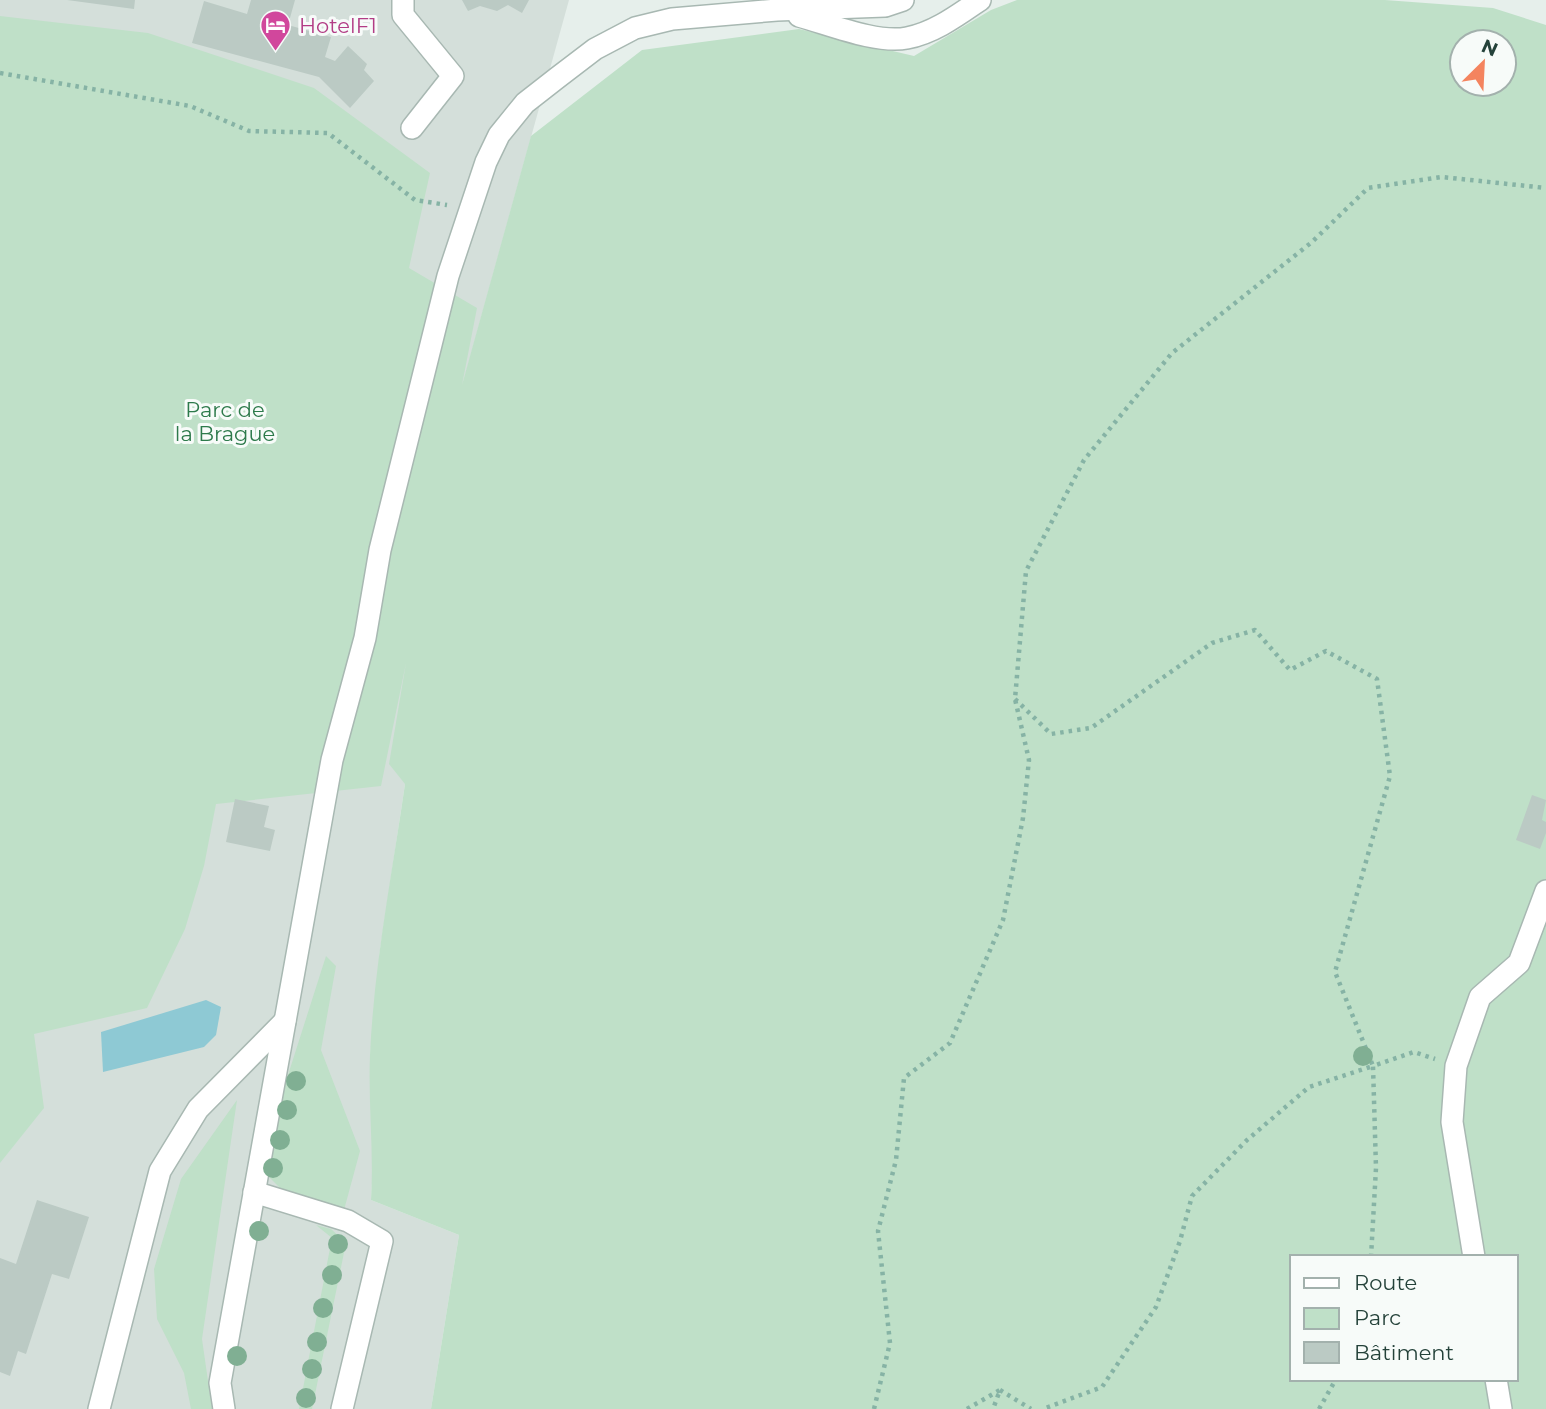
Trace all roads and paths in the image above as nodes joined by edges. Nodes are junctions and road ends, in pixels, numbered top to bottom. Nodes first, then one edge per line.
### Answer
1 (403, 0) edge
2 (903, 0) edge
3 (980, 0) edge
4 (777, 10) junction
5 (0, 73) edge
6 (412, 128) dead end
7 (1546, 187) edge
8 (469, 209) junction
9 (1015, 699) junction
10 (1546, 891) edge
11 (285, 1021) junction
12 (1373, 1066) junction
13 (1456, 1066) junction
14 (254, 1192) junction
15 (1371, 1255) edge
16 (1474, 1255) edge
17 (1334, 1381) edge
18 (1496, 1381) edge
19 (1000, 1390) junction
20 (99, 1409) edge
21 (224, 1409) edge
22 (342, 1409) edge
23 (874, 1409) edge
24 (967, 1409) edge
25 (993, 1409) edge
26 (1031, 1409) edge
27 (1043, 1409) edge
28 (1319, 1409) edge
29 (1501, 1409) edge

1 - 6 lane
2 - 4 lane
3 - 4 lane
4 - 8 lane
5 - 8 path
7 - 9 path
8 - 11 lane
9 - 12 path
9 - 23 path
10 - 13 lane
11 - 14 lane
11 - 20 lane
12 - 13 path
12 - 15 path
12 - 27 path
13 - 16 lane
14 - 21 lane
14 - 22 lane
17 - 28 path
18 - 29 lane
19 - 24 path
19 - 25 path
19 - 26 path

